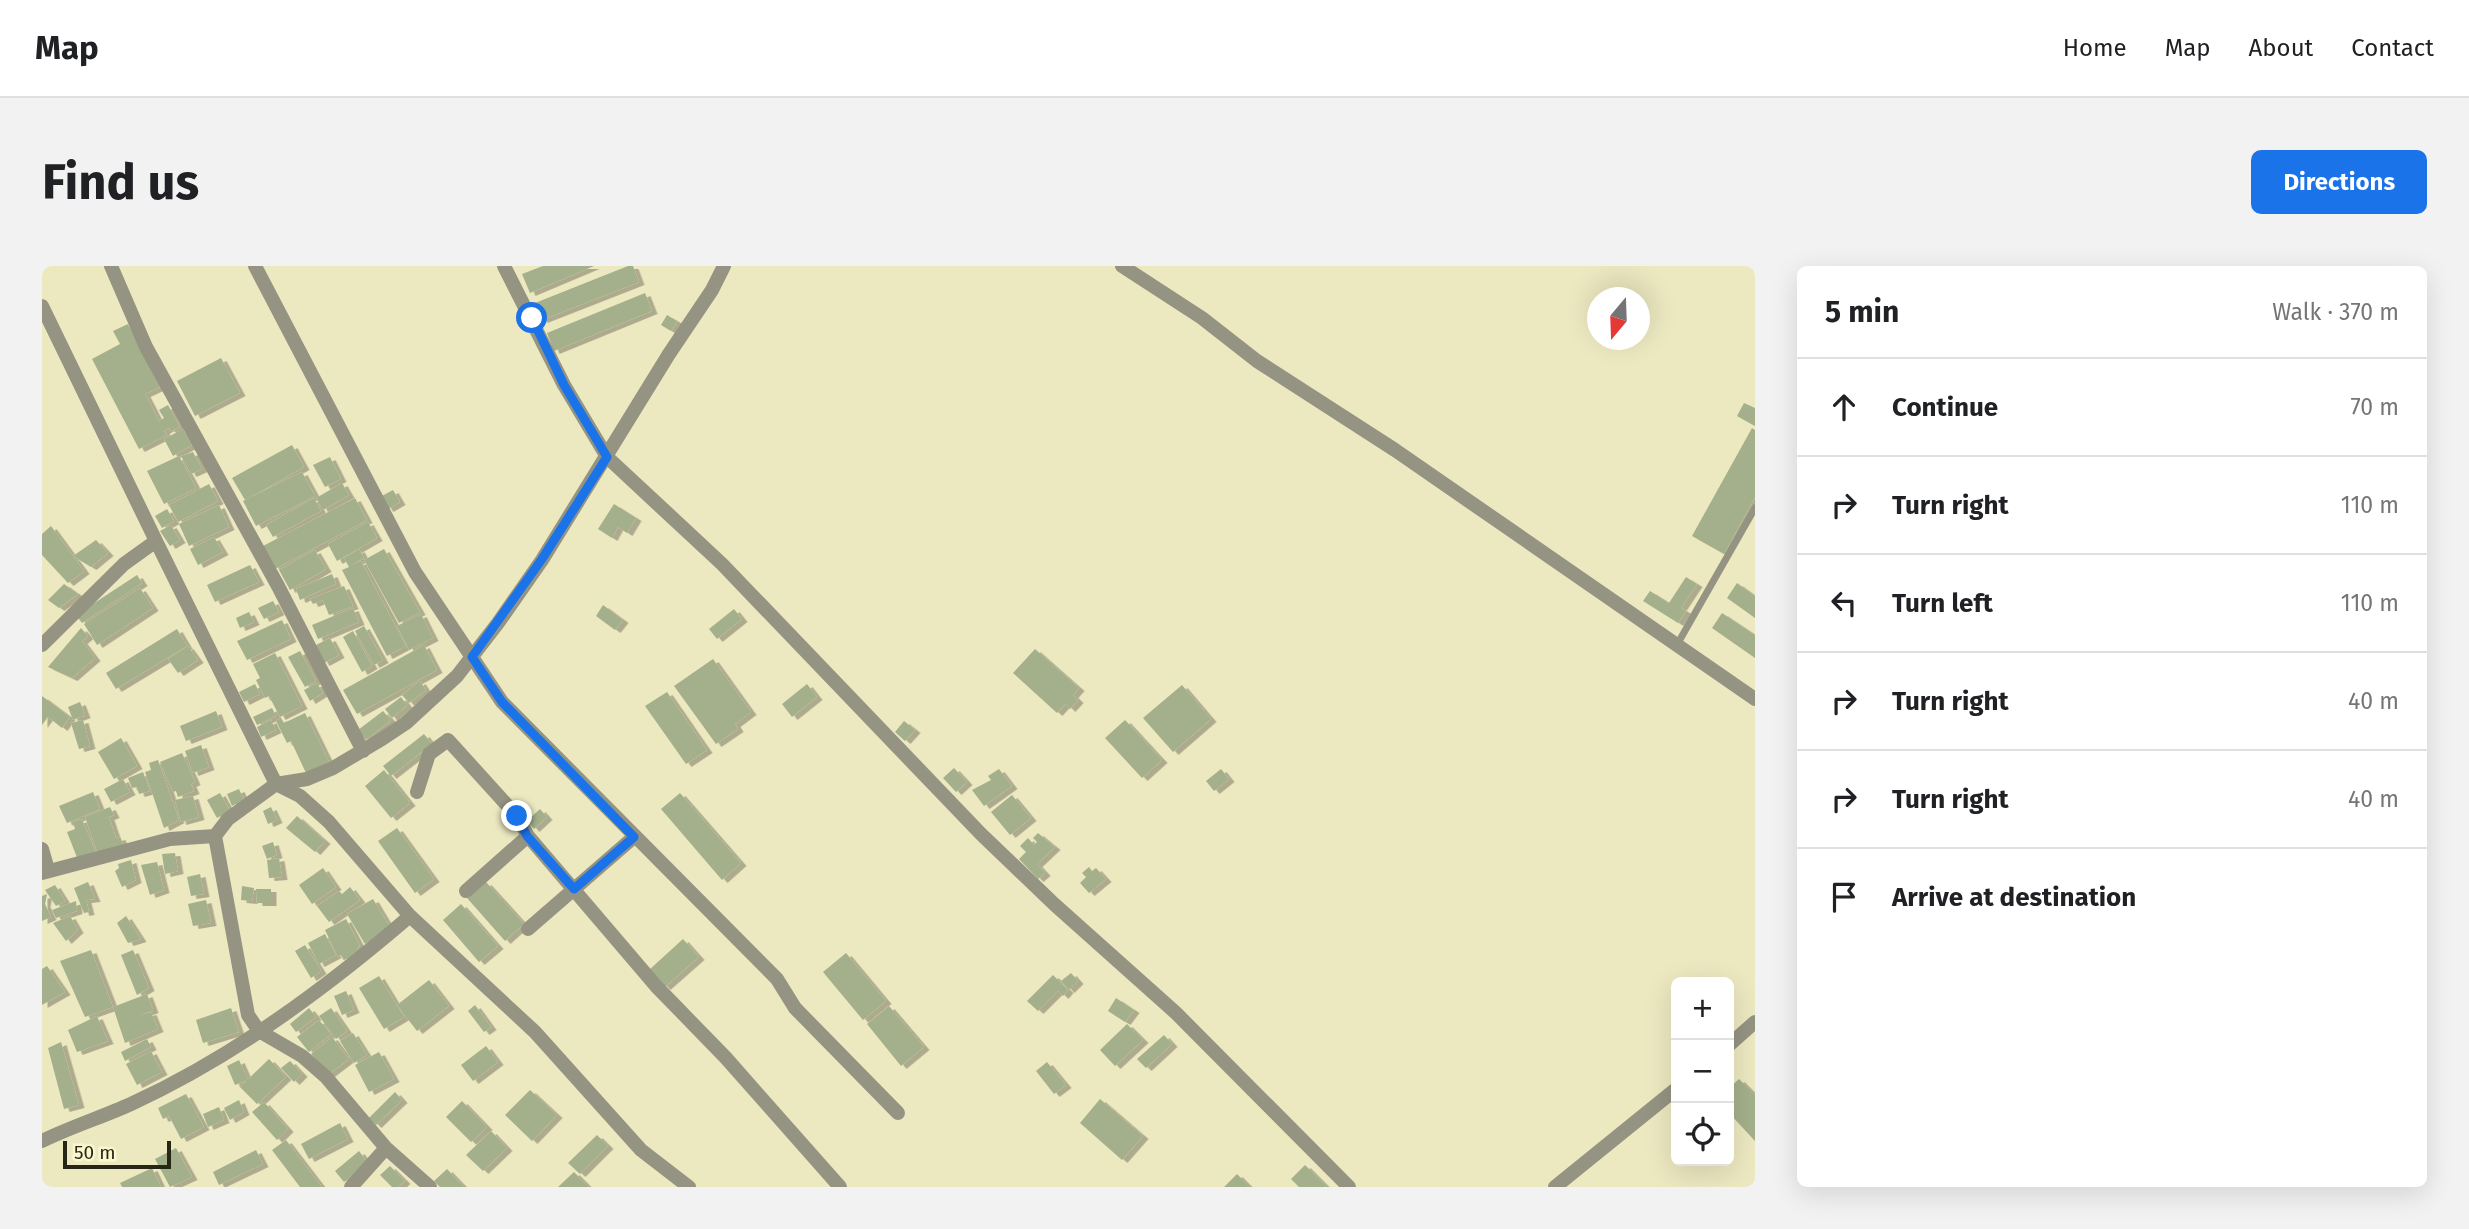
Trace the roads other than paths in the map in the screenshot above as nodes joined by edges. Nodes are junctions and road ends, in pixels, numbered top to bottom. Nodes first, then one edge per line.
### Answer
1 (111, 266) edge
2 (255, 266) edge
3 (504, 266) edge
4 (724, 266) edge
5 (1122, 266) edge
6 (42, 306) edge
7 (607, 457) junction
8 (1755, 509) edge
9 (156, 541) junction
10 (1678, 643) junction
11 (42, 645) edge
12 (472, 657) junction
13 (1755, 699) edge
14 (363, 751) junction
15 (276, 784) junction
16 (417, 792) dead end
17 (215, 836) junction
18 (527, 836) junction
19 (634, 837) junction
20 (42, 849) edge
21 (45, 871) edge
22 (574, 889) junction
23 (466, 891) dead end
24 (410, 916) junction
25 (528, 929) dead end
26 (1755, 1022) edge
27 (259, 1031) junction
28 (1734, 1041) edge
29 (1671, 1093) edge
30 (898, 1112) dead end
31 (42, 1141) edge
32 (387, 1148) junction
33 (351, 1187) edge
34 (430, 1187) edge
35 (689, 1187) edge
36 (840, 1187) edge
37 (1349, 1187) edge
38 (1555, 1187) edge

1 - 14 street
2 - 12 street
3 - 7 street
4 - 7 street
5 - 10 street
6 - 9 street
7 - 12 street
7 - 37 street
8 - 10 lane
9 - 11 street
9 - 15 street
10 - 13 street
12 - 14 street
12 - 19 street
14 - 15 street
15 - 17 street
15 - 24 street
16 - 18 street
17 - 21 street
17 - 27 street
18 - 22 street
18 - 23 street
19 - 22 street
19 - 30 street
20 - 21 street
22 - 25 street
22 - 36 street
24 - 27 street
24 - 35 street
26 - 28 street
27 - 31 street
27 - 32 street
29 - 38 street
32 - 33 street
32 - 34 street

